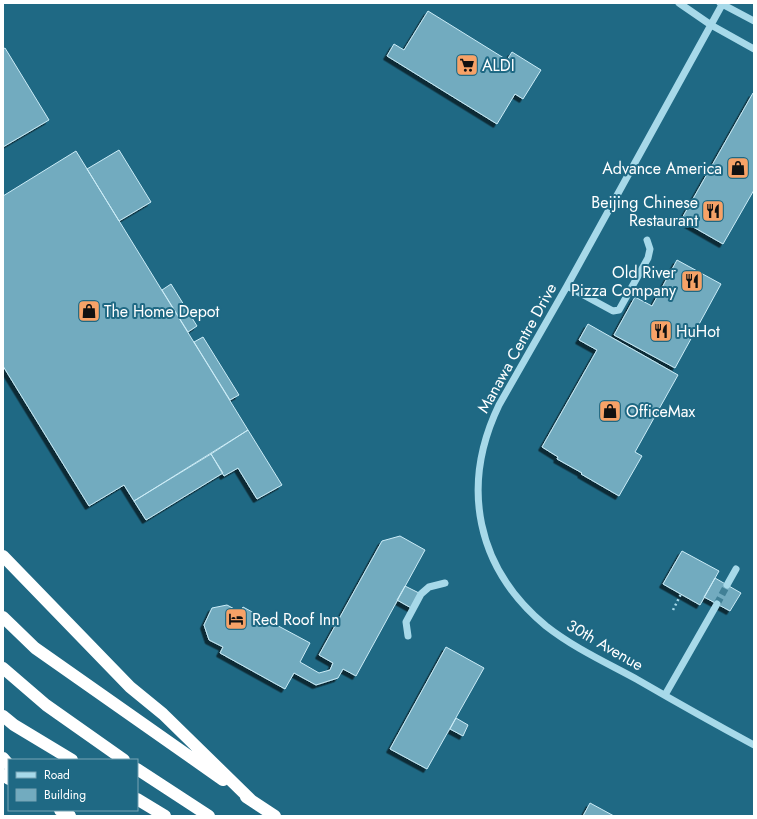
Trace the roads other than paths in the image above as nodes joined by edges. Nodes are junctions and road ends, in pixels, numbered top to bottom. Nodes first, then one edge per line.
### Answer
1 (679, 3) edge
2 (722, 3) edge
3 (754, 22) edge
4 (710, 25) junction
5 (754, 49) edge
6 (647, 240) dead end
7 (567, 286) junction
8 (482, 528) joint
9 (3, 556) edge
10 (736, 569) dead end
11 (445, 583) dead end
12 (727, 585) tunnel mouth
13 (717, 604) tunnel mouth
14 (3, 618) edge
15 (408, 636) dead end
16 (3, 668) edge
17 (665, 695) junction
18 (3, 716) edge
19 (754, 745) edge
20 (70, 759) edge
21 (123, 759) edge
22 (138, 770) edge
23 (138, 800) edge
24 (252, 801) junction
25 (165, 816) edge
26 (209, 816) edge
27 (275, 816) edge

1 - 4 street
2 - 3 street
2 - 4 street, Manawa Centre Drive
4 - 5 street
4 - 7 street, Manawa Centre Drive
6 - 7 street
7 - 8 street, Manawa Centre Drive
8 - 17 street, 30th Avenue
9 - 24 highway
10 - 12 street
11 - 15 street
13 - 17 street
14 - 24 highway
16 - 21 highway
17 - 19 street, 30th Avenue
18 - 20 highway
22 - 26 highway
23 - 25 highway
24 - 27 highway

